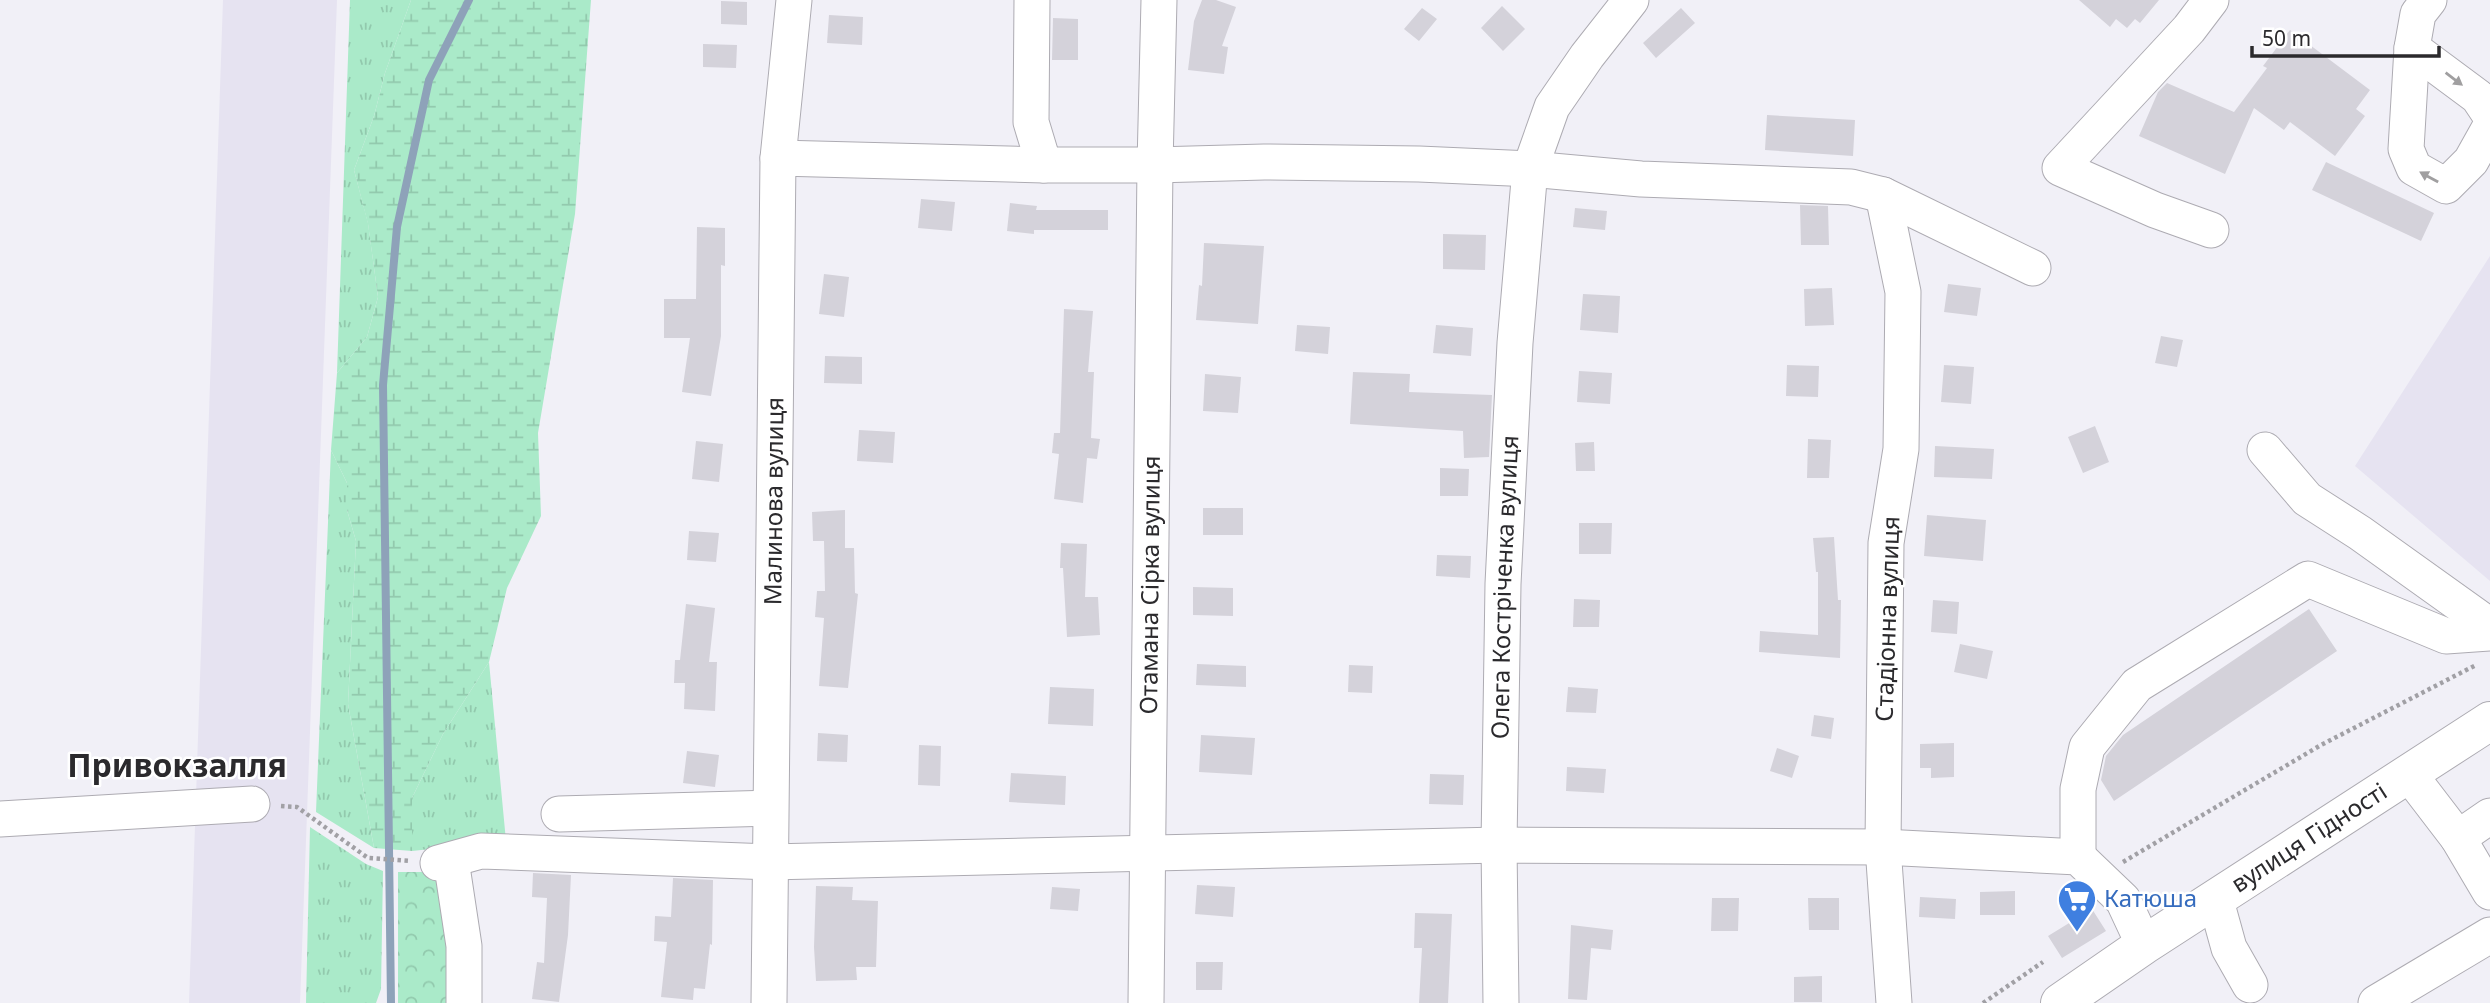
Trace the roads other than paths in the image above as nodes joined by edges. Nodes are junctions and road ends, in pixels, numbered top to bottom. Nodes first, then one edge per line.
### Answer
1 (794, 0) edge
2 (1032, 0) edge
3 (1160, 0) edge
4 (1632, 0) edge
5 (2211, 0) edge
6 (2428, 0) edge
7 (2412, 48) junction
8 (2490, 115) edge
9 (2490, 127) edge
10 (778, 158) junction
11 (1044, 165) junction
12 (1155, 165) junction
13 (1530, 169) junction
14 (1883, 195) junction
15 (2211, 230) dead end
16 (2033, 268) dead end
17 (2265, 450) dead end
18 (2490, 626) edge
19 (2484, 648) edge
20 (2490, 721) edge
21 (2409, 774) junction
22 (252, 804) road end
23 (770, 808) junction
24 (559, 814) dead end
25 (2490, 816) edge
26 (0, 819) edge
27 (2458, 838) junction
28 (1499, 845) junction
29 (1883, 847) junction
30 (1149, 853) junction
31 (769, 862) junction
32 (2088, 867) junction
33 (2490, 892) edge
34 (2216, 901) junction
35 (2490, 934) edge
36 (2144, 945) junction
37 (2250, 985) dead end
38 (464, 1003) edge
39 (769, 1003) edge
40 (1146, 1003) edge
41 (1501, 1003) edge
42 (1894, 1003) edge
43 (2060, 1003) edge
44 (2376, 1003) edge

1 - 10 street, Малинова вулиця
2 - 11 street
3 - 12 street, Отамана Сірка вулиця
4 - 13 street, Олега Костріченка вулиця
5 - 15 street
6 - 7 street
7 -> 8 street
9 -> 7 street
10 - 11 street
10 - 23 street, Малинова вулиця
11 - 12 street
12 - 13 street
12 - 30 street, Отамана Сірка вулиця
13 - 14 street
13 - 28 street, Олега Костріченка вулиця
14 - 16 street
14 - 29 street, Стадіонна вулиця
17 - 18 street
19 - 32 street
20 - 21 main road, вулиця Гідності
21 - 27 street
21 - 34 main road, вулиця Гідності
22 - 26 street
23 - 24 street
23 - 31 street, Малинова вулиця
25 - 27 street
27 - 33 street
28 - 29 street
28 - 30 street
28 - 41 street, Олега Костріченка вулиця
29 - 32 street
29 - 42 street, Стадіонна вулиця
30 - 31 street
30 - 40 street, Отамана Сірка вулиця
31 - 38 street
31 - 39 street, Малинова вулиця
32 - 36 street
34 - 36 main road, вулиця Гідності
34 - 37 street
35 - 44 street
36 - 43 main road, вулиця Гідності

